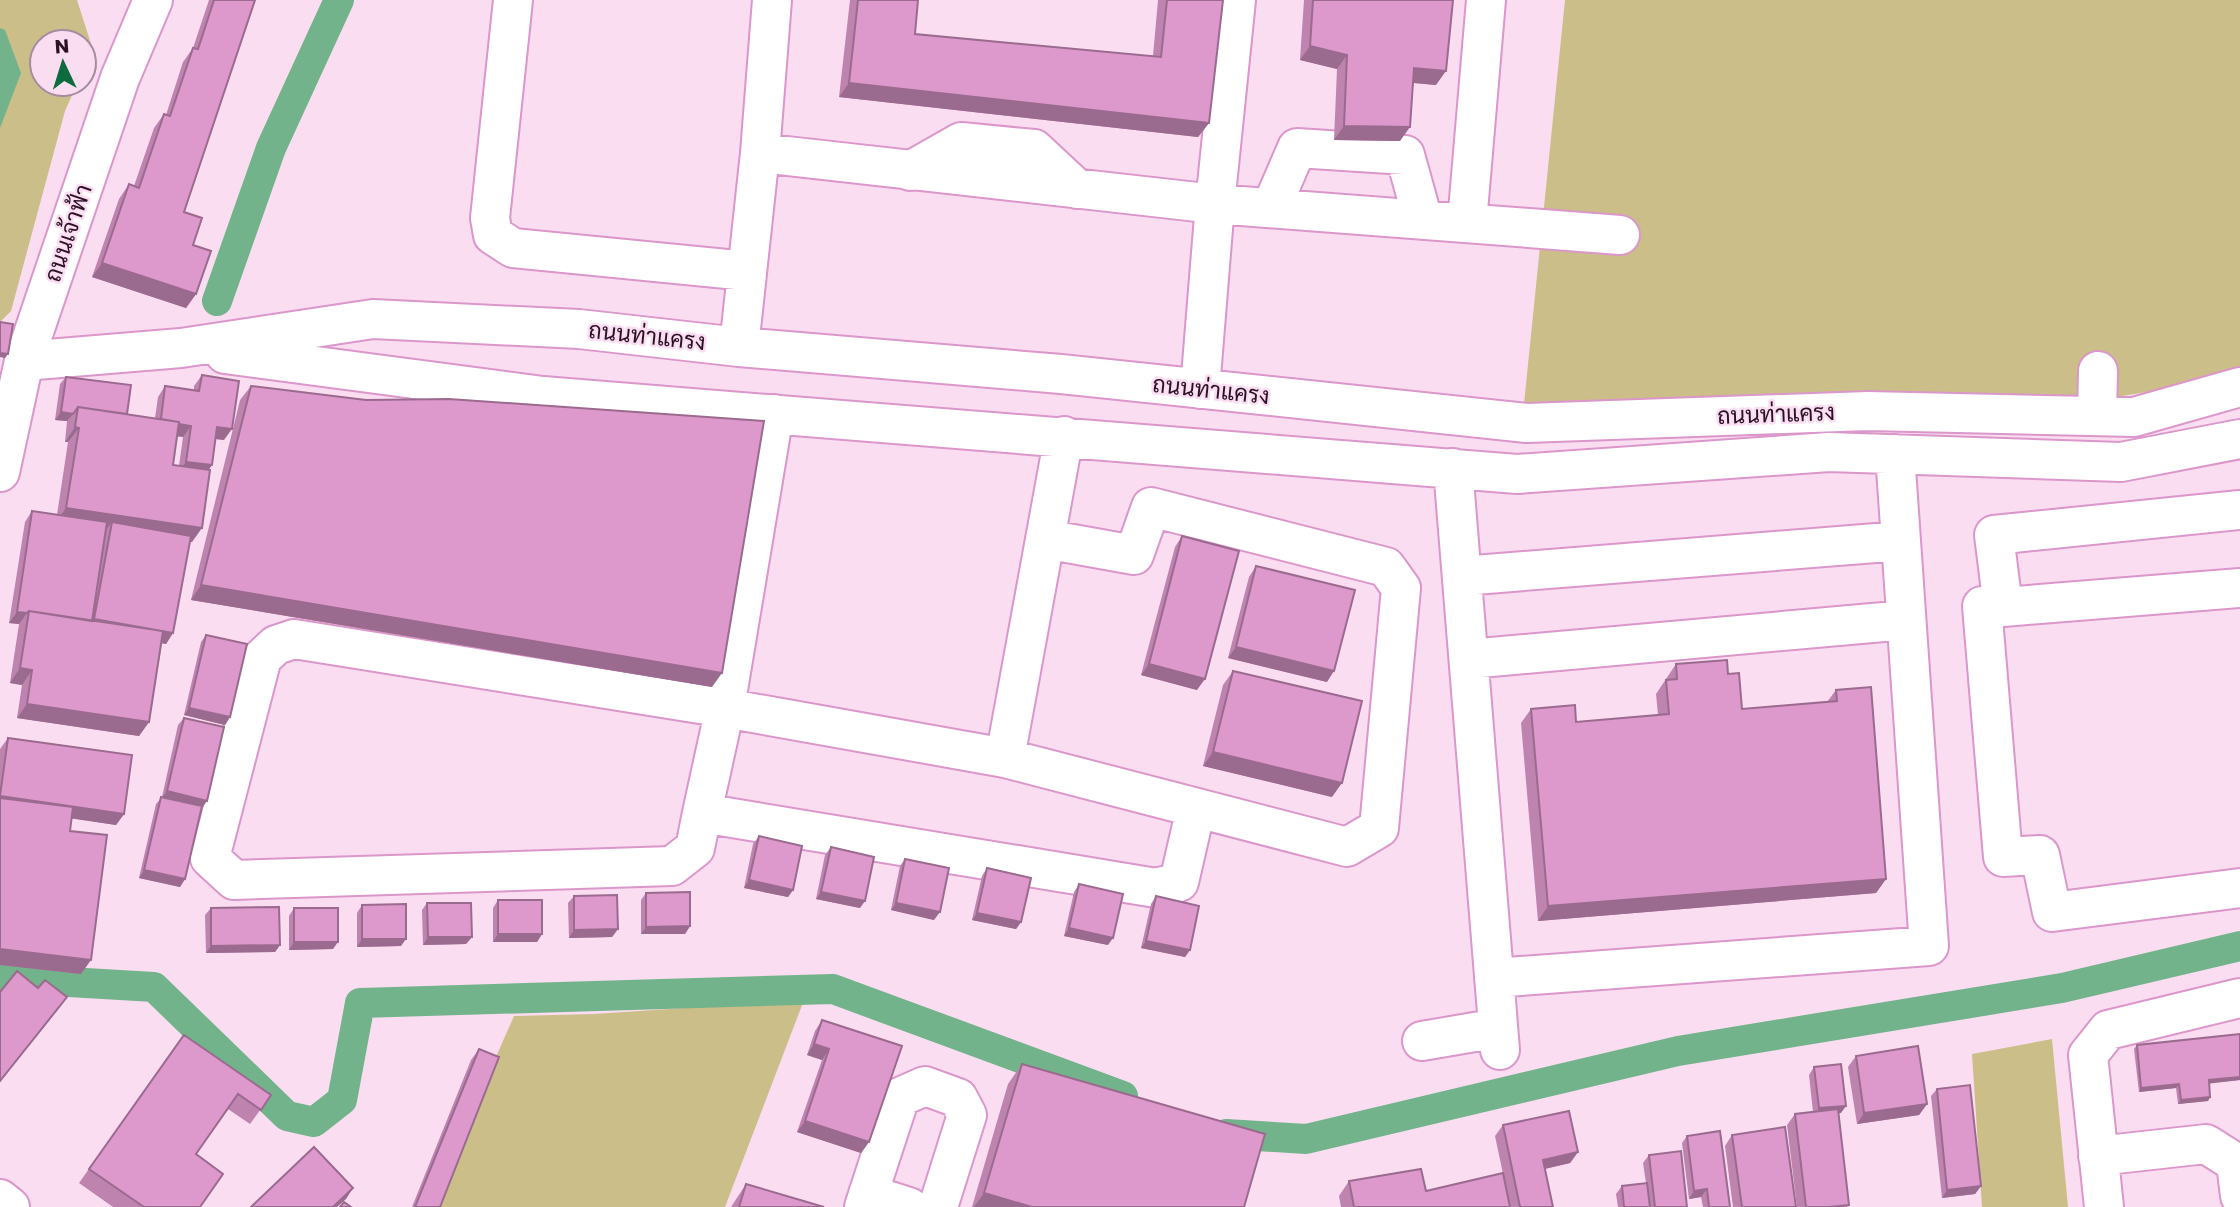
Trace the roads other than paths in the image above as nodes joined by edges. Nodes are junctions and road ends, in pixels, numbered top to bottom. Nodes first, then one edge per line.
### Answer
1 (153, 0) edge
2 (513, 0) edge
3 (772, 0) edge
4 (1237, 0) edge
5 (1486, 0) edge
6 (760, 153) junction
7 (1215, 204) junction
8 (1271, 208) junction
9 (1423, 219) junction
10 (1467, 223) junction
11 (1620, 235) dead end
12 (747, 271) junction
13 (738, 346) junction
14 (181, 348) junction
15 (24, 361) junction
16 (2098, 371) dead end
17 (2240, 387) edge
18 (1200, 389) junction
19 (774, 414) junction
20 (2097, 416) junction
21 (1676, 418) junction
22 (1064, 436) junction
23 (2240, 439) edge
24 (1895, 454) junction
25 (1677, 463) junction
26 (1453, 468) junction
27 (0, 472) edge
28 (2240, 510) edge
29 (1045, 540) junction
30 (1901, 541) junction
31 (1462, 576) junction
32 (2240, 588) edge
33 (2003, 607) junction
34 (1906, 620) junction
35 (1469, 659) junction
36 (726, 708) junction
37 (1005, 758) junction
38 (1196, 808) junction
39 (702, 813) junction
40 (2240, 888) edge
41 (1494, 978) junction
42 (2240, 998) edge
43 (1422, 1041) dead end
44 (2098, 1156) junction
45 (2240, 1196) edge
46 (0, 1199) edge
47 (866, 1201) edge
48 (10, 1207) edge
49 (909, 1207) edge
50 (939, 1207) edge
51 (2104, 1207) edge

1 - 15 street, ถนนเจ้าฟ้า
2 - 12 street
3 - 6 street
4 - 7 street
5 - 10 street
6 - 7 street
6 - 12 street
7 - 8 street
7 - 18 street
8 - 9 street
8 - 9 street
9 - 10 street
10 - 11 street
12 - 13 street
13 - 14 street, ถนนท่าแครง
13 - 18 street, ถนนท่าแครง
14 - 15 street, ถนนท่าแครง
14 - 19 street, ถนนท่าแครง
15 - 27 street, ถนนเจ้าฟ้า
16 - 20 street
17 - 20 street, ถนนท่าแครง
18 - 21 street, ถนนท่าแครง
19 - 22 street, ถนนท่าแครง
19 - 36 street
20 - 21 street, ถนนท่าแครง
21 - 25 street
22 - 26 street, ถนนท่าแครง
22 - 29 street
23 - 24 street, ถนนท่าแครง
24 - 25 street, ถนนท่าแครง
24 - 30 street
25 - 26 street, ถนนท่าแครง
26 - 31 street
28 - 33 street
29 - 37 street
29 - 38 street
30 - 31 street
30 - 34 street
31 - 35 street
32 - 33 street
33 - 40 street
34 - 35 street
34 - 41 street
35 - 41 street
36 - 37 street
36 - 39 street
36 - 39 street
37 - 38 street
38 - 39 street
41 - 43 street
42 - 44 street
44 - 45 street
44 - 51 street
46 - 48 street
47 - 49 street
47 - 50 street

